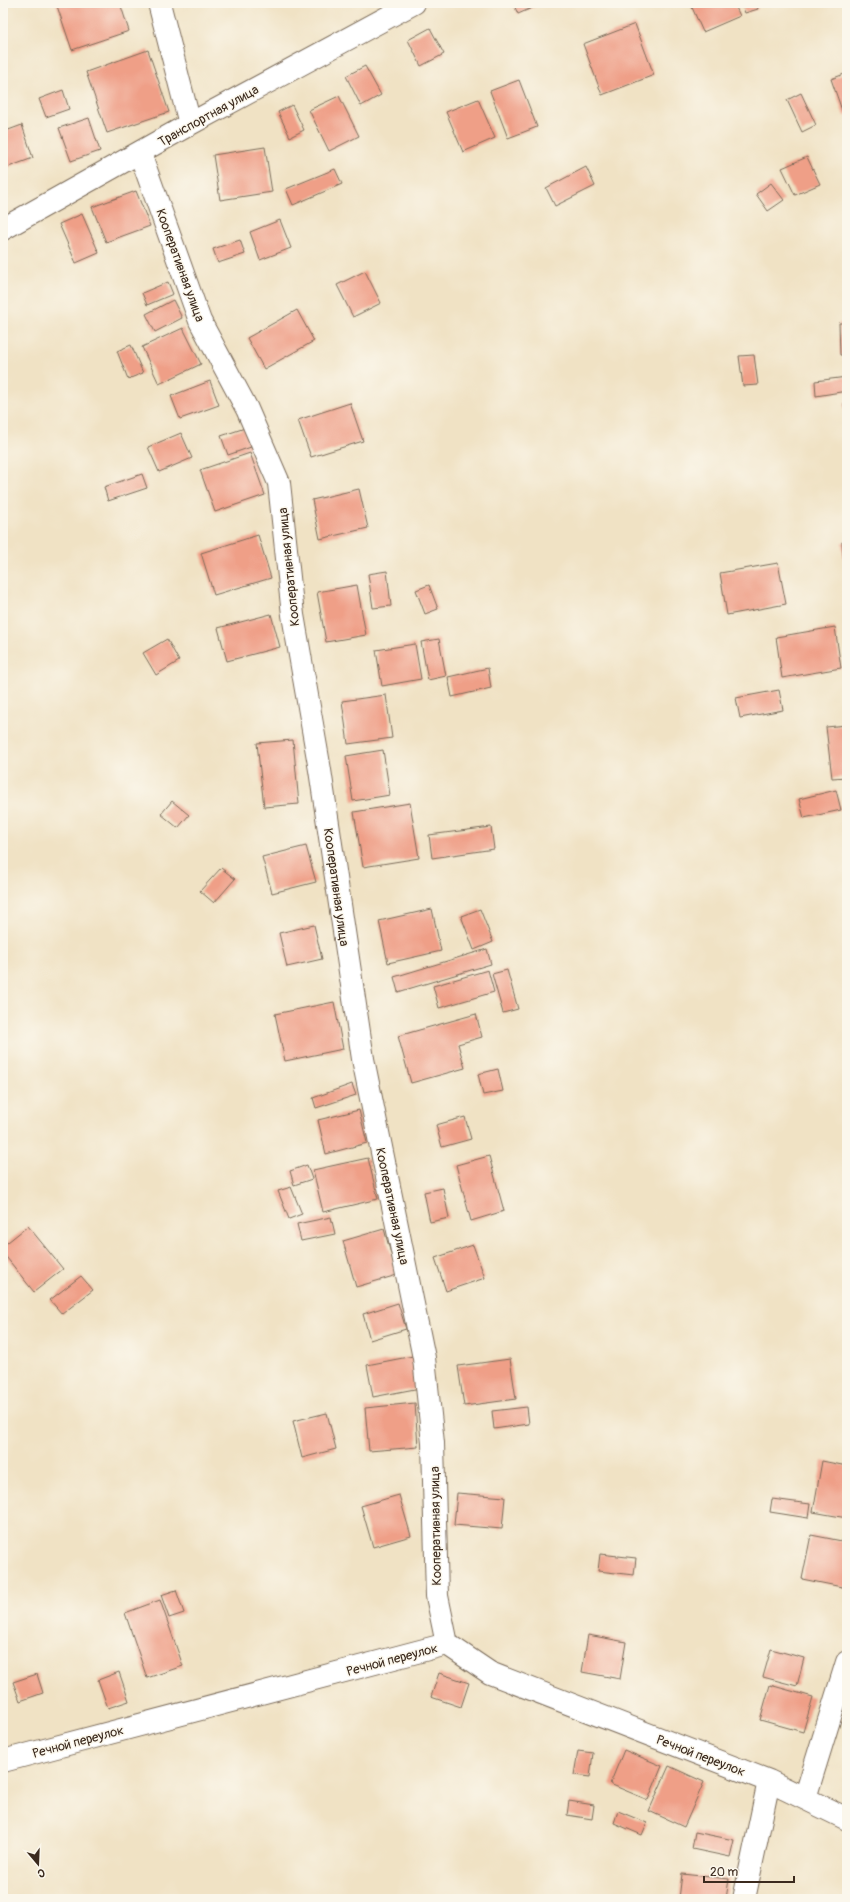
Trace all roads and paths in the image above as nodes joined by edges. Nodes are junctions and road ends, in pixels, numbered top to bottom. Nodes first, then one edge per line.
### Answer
1 (159, 3) edge
2 (414, 3) edge
3 (190, 124) junction
4 (140, 153) junction
5 (3, 229) edge
6 (447, 1644) junction
7 (847, 1662) edge
8 (4, 1760) edge
9 (769, 1781) junction
10 (805, 1798) junction
11 (847, 1818) edge
12 (744, 1899) edge

1 - 3 street
2 - 3 street, Транспортная улица
3 - 4 street, Транспортная улица
4 - 5 street, Транспортная улица
4 - 6 street, Кооперативная улица
6 - 8 street, Речной переулок
6 - 9 street, Речной переулок
7 - 10 street
9 - 10 street, Речной переулок
9 - 12 street
10 - 11 street, Речной переулок

